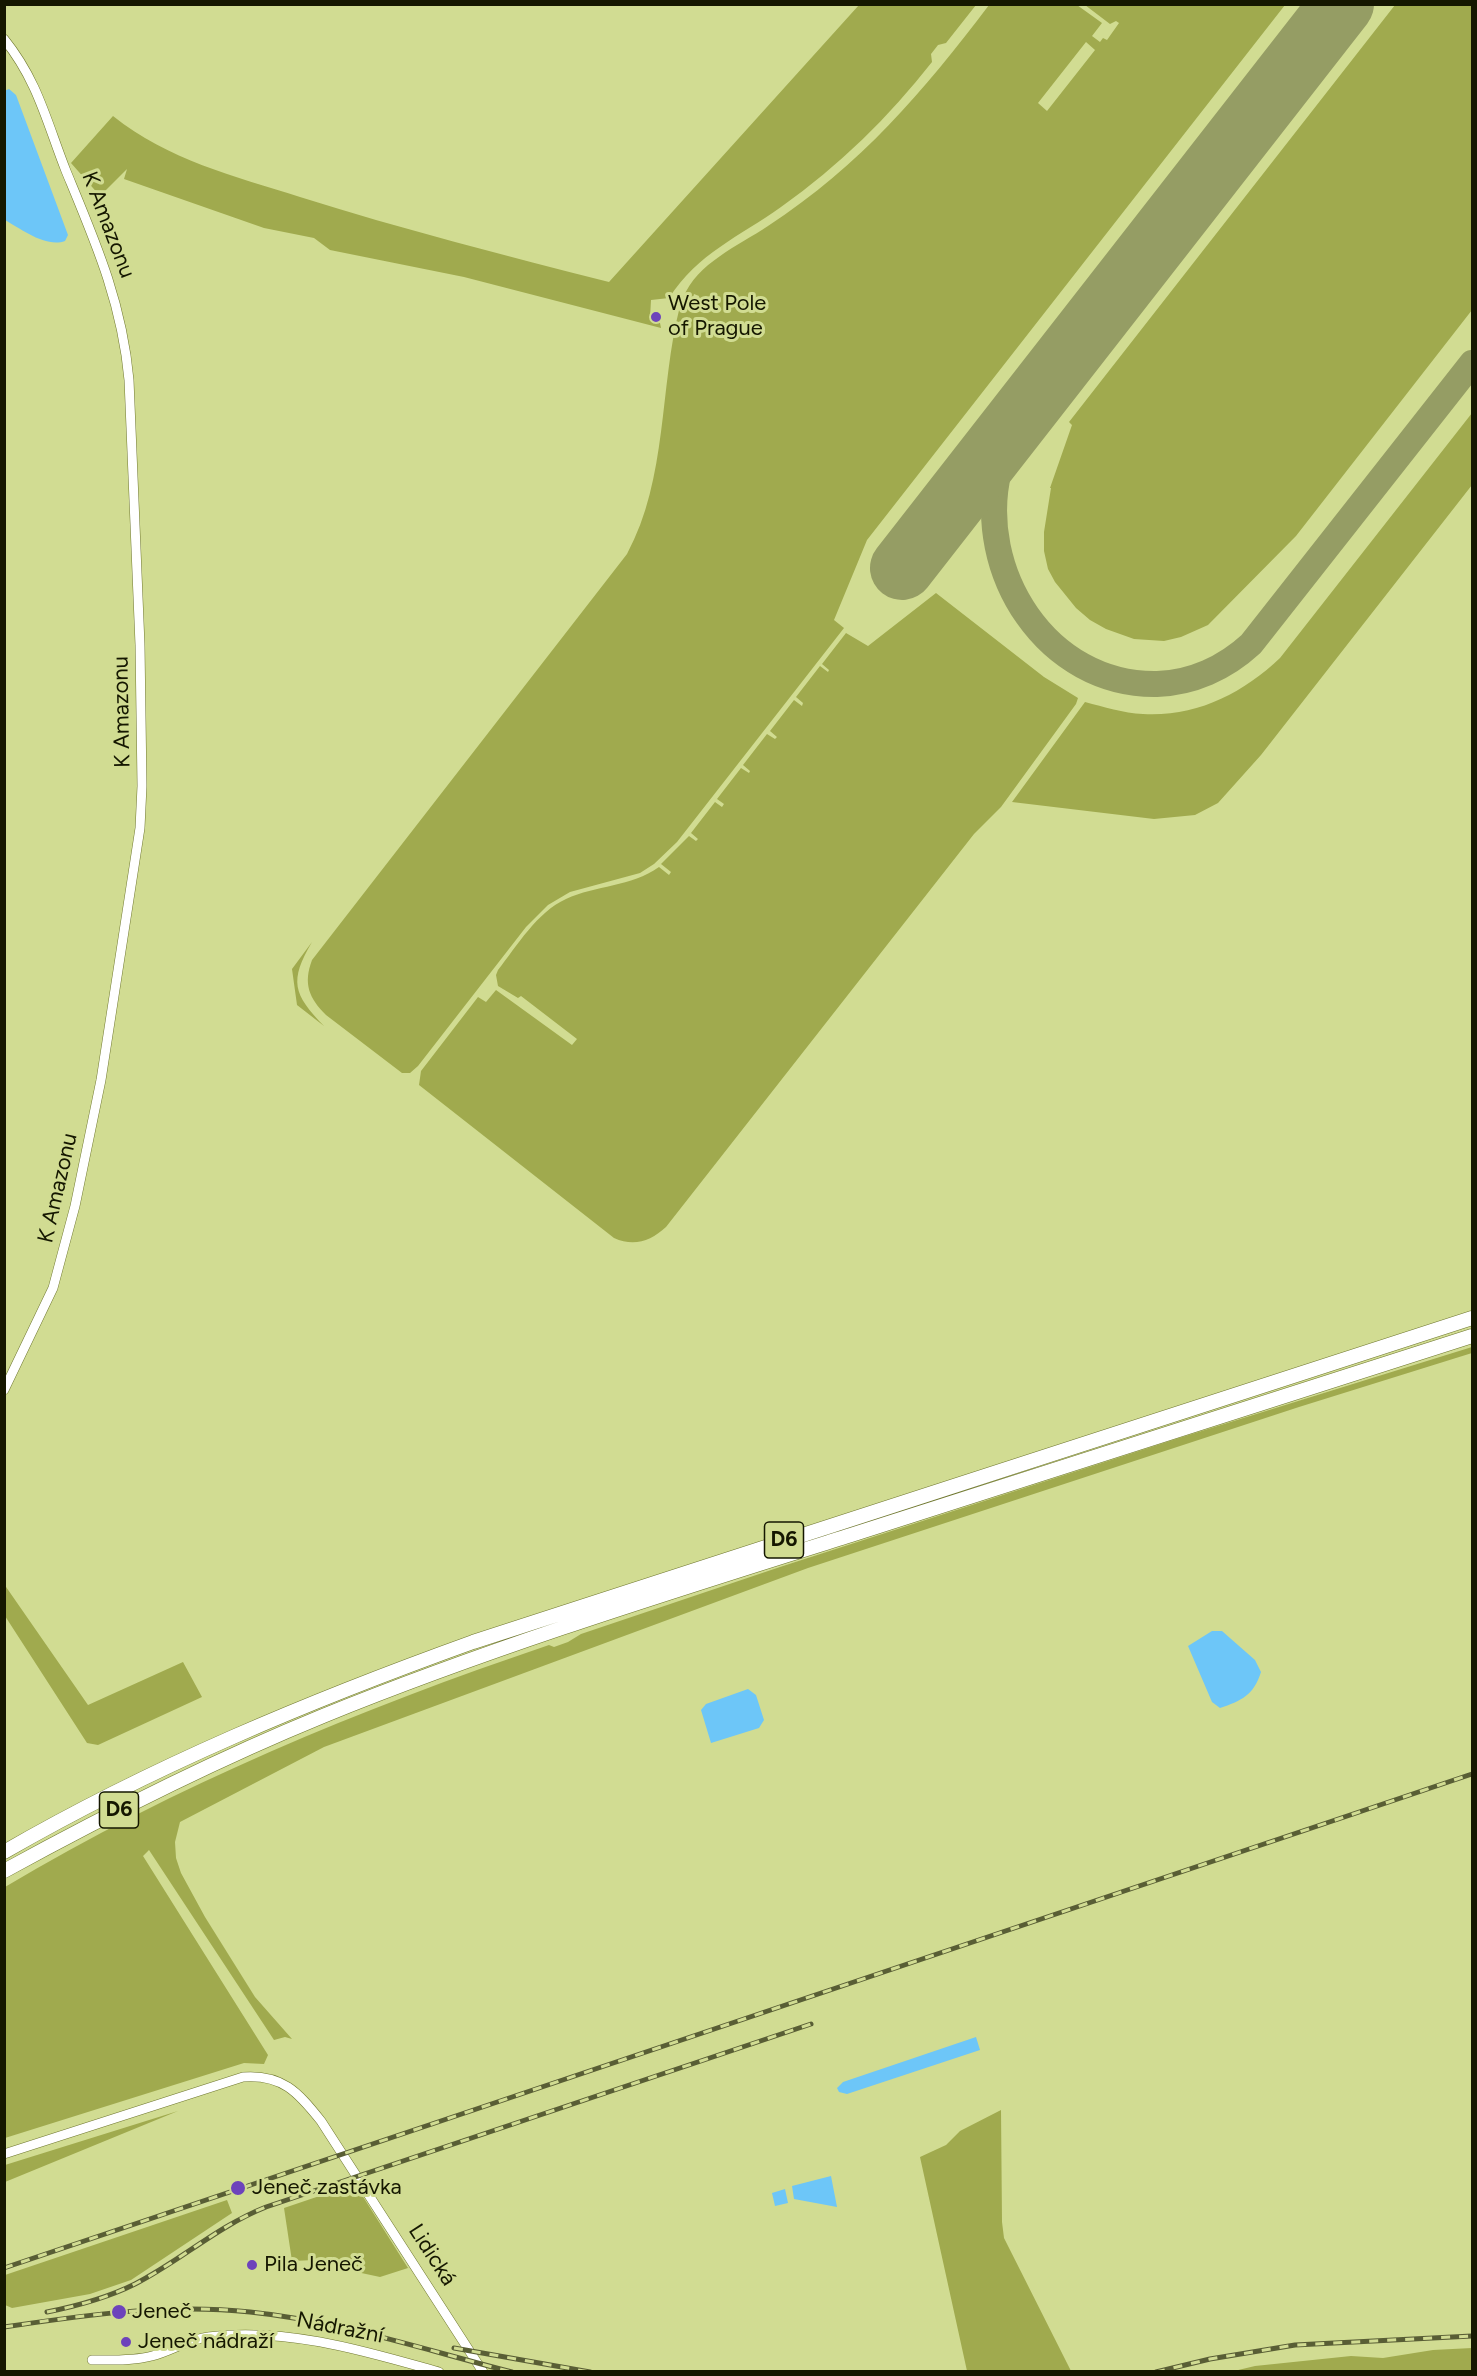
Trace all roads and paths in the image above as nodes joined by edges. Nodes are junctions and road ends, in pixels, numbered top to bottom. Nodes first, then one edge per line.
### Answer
1 (4, 39) edge
2 (1473, 1318) edge
3 (1473, 1336) edge
4 (4, 1390) edge
5 (4, 1852) edge
6 (4, 1870) edge
7 (4, 2154) edge
8 (92, 2360) dead end
9 (439, 2372) edge
10 (483, 2372) edge

1 - 4 street, K Amazonu
2 - 5 highway, D6
3 - 6 highway, D6
7 - 10 street, Lidická
8 - 9 street, Nádražní

